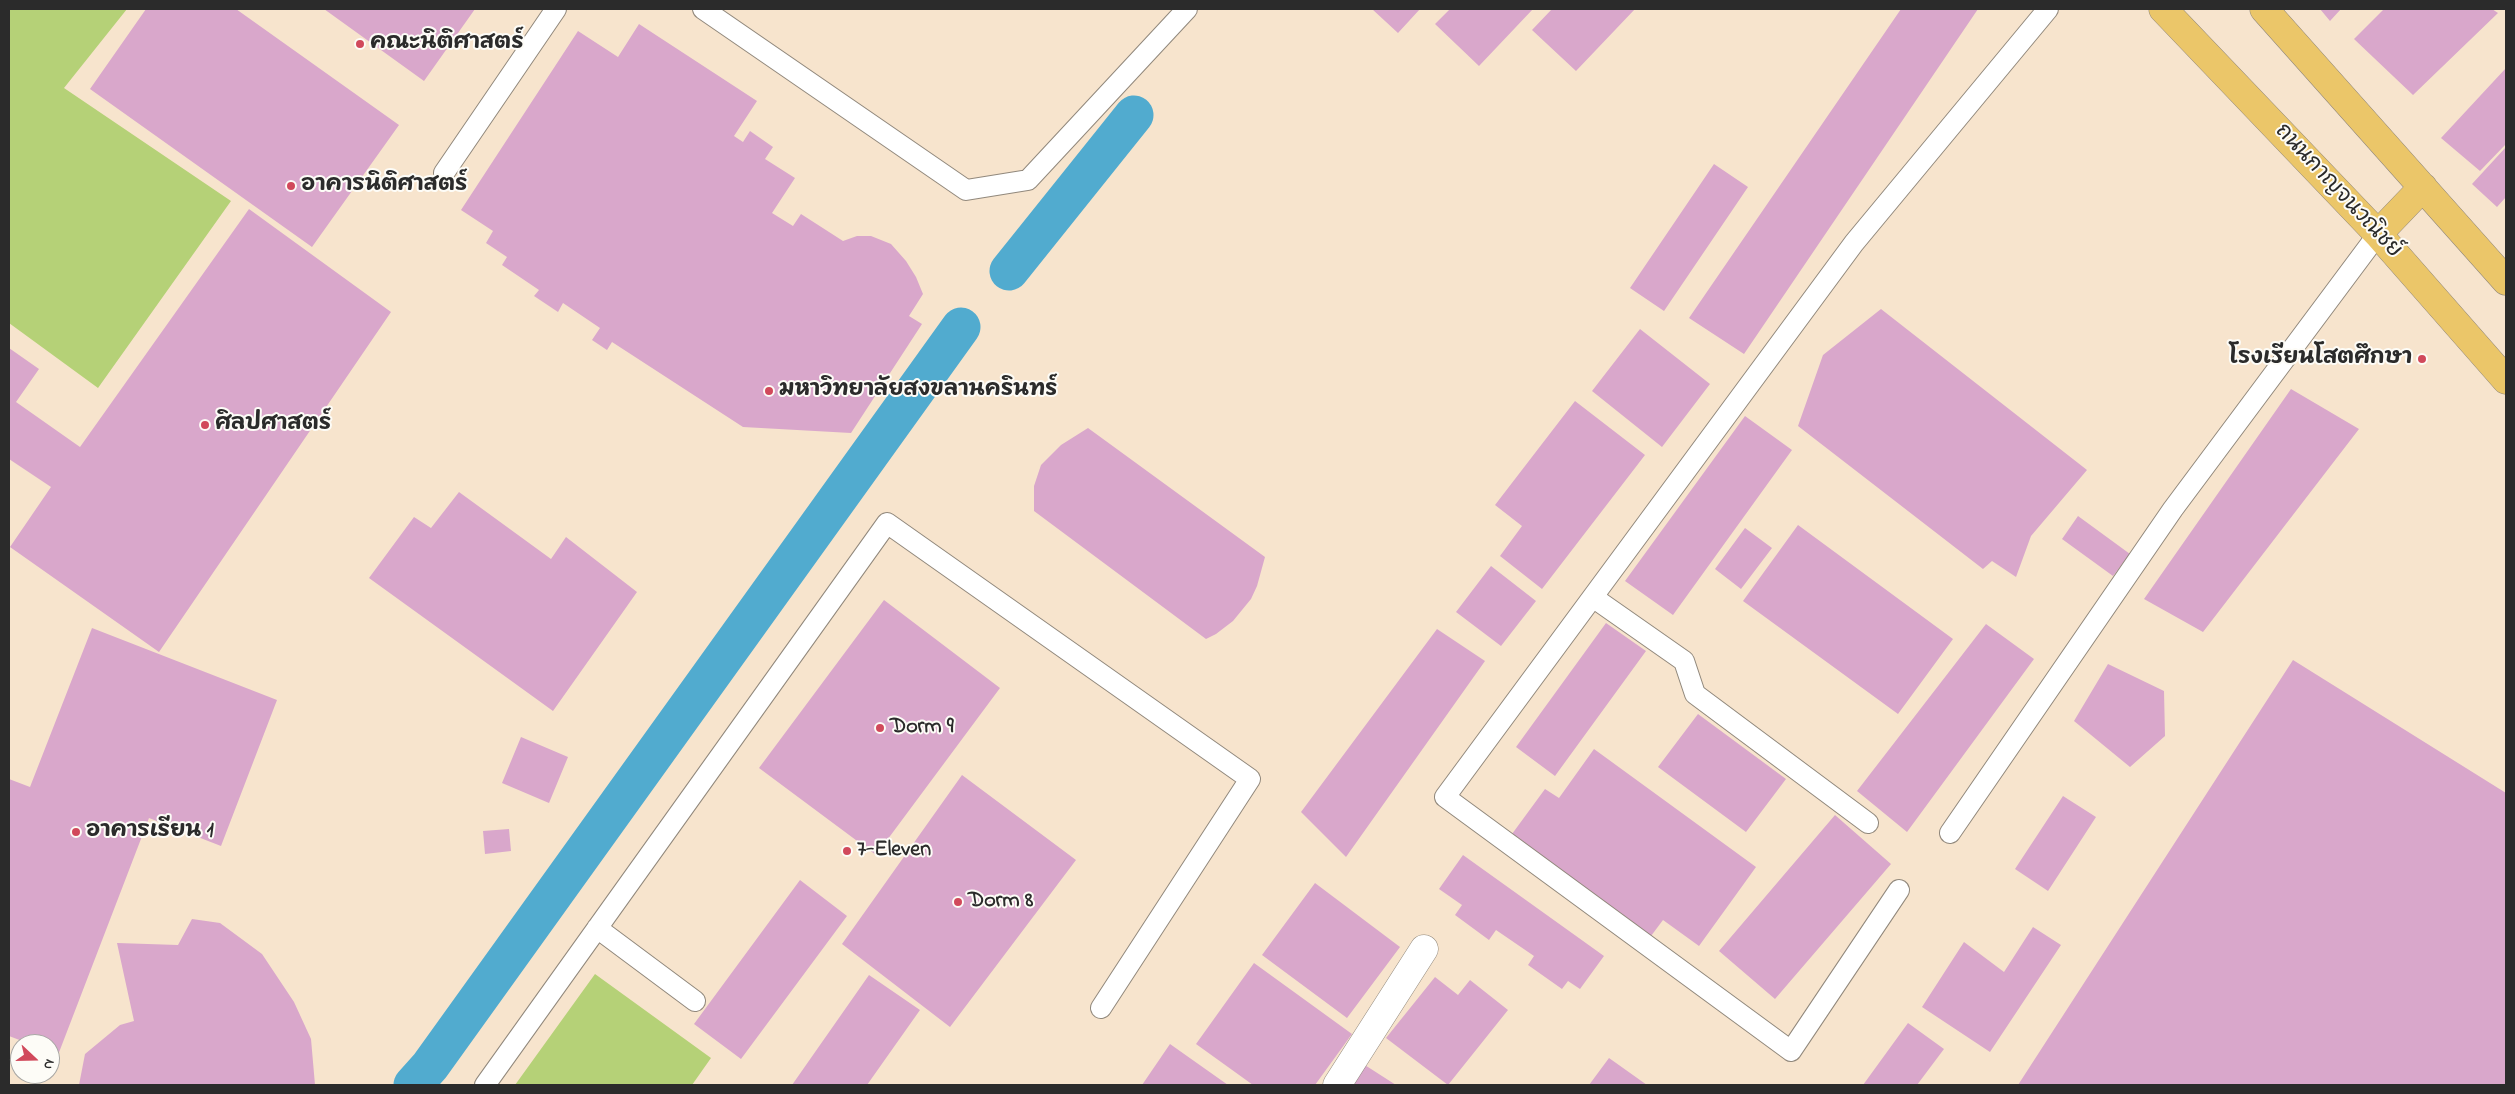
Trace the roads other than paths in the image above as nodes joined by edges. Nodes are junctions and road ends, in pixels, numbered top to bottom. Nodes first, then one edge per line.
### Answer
1 (556, 9) edge
2 (703, 9) edge
3 (1187, 9) edge
4 (2048, 9) edge
5 (2163, 9) edge
6 (2264, 9) edge
7 (444, 173) dead end
8 (2423, 187) junction
9 (2378, 234) junction
10 (2506, 281) edge
11 (2506, 380) edge
12 (1594, 598) junction
13 (1868, 824) dead end
14 (1950, 833) dead end
15 (1899, 890) dead end
16 (597, 928) junction
17 (1424, 948) dead end
18 (695, 1001) dead end
19 (1101, 1008) dead end
20 (485, 1085) edge
21 (1337, 1085) edge

1 - 7 lane
2 - 3 lane
4 - 12 lane
5 - 9 main road, ถนนกาญจนวณิชย์
6 - 8 main road
8 - 9 main road
8 - 10 main road
9 - 11 main road, ถนนกาญจนวณิชย์
9 - 14 lane
12 - 13 lane
12 - 15 lane
16 - 18 lane
16 - 19 lane
16 - 20 lane
17 - 21 street

